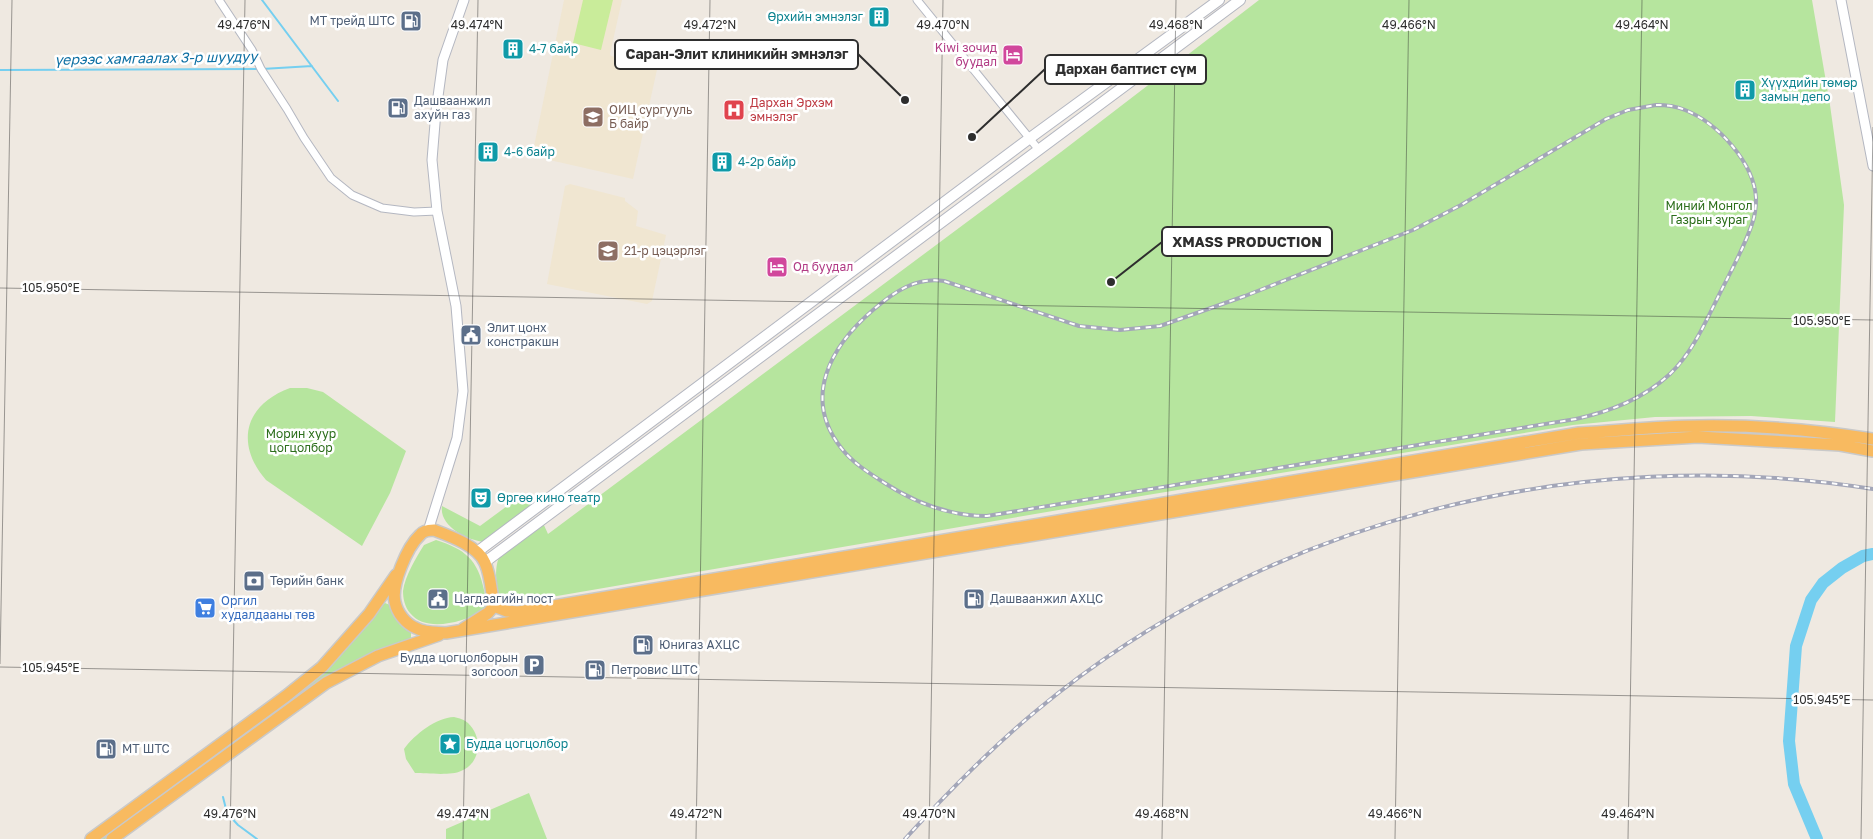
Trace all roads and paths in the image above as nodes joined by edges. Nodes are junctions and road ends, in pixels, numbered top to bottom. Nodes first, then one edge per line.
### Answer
1 (219, 0) edge
2 (464, 0) edge
3 (917, 0) edge
4 (1219, 0) edge
5 (1240, 0) edge
6 (1841, 0) edge
7 (1030, 138) junction
8 (1039, 150) junction
9 (1873, 162) edge
10 (437, 211) junction
11 (1873, 439) edge
12 (1873, 451) edge
13 (428, 530) junction
14 (477, 552) junction
15 (485, 562) junction
16 (400, 570) junction
17 (494, 606) junction
18 (464, 629) junction
19 (446, 633) junction
20 (202, 758) junction
21 (209, 768) junction
22 (91, 839) edge
23 (112, 839) edge

1 - 10 street
2 - 10 street
3 - 7 street
4 - 7 main road
5 - 8 main road
6 - 9 street
7 - 8 street
7 - 14 main road
8 - 15 main road
10 - 13 street
11 - 17 highway
12 - 18 highway
13 - 14 highway
13 - 16 highway
14 - 15 highway
15 - 17 highway
16 - 19 highway
16 - 20 highway
17 - 18 highway
18 - 19 highway
19 - 21 highway
20 - 21 highway
20 - 22 highway
21 - 23 highway

